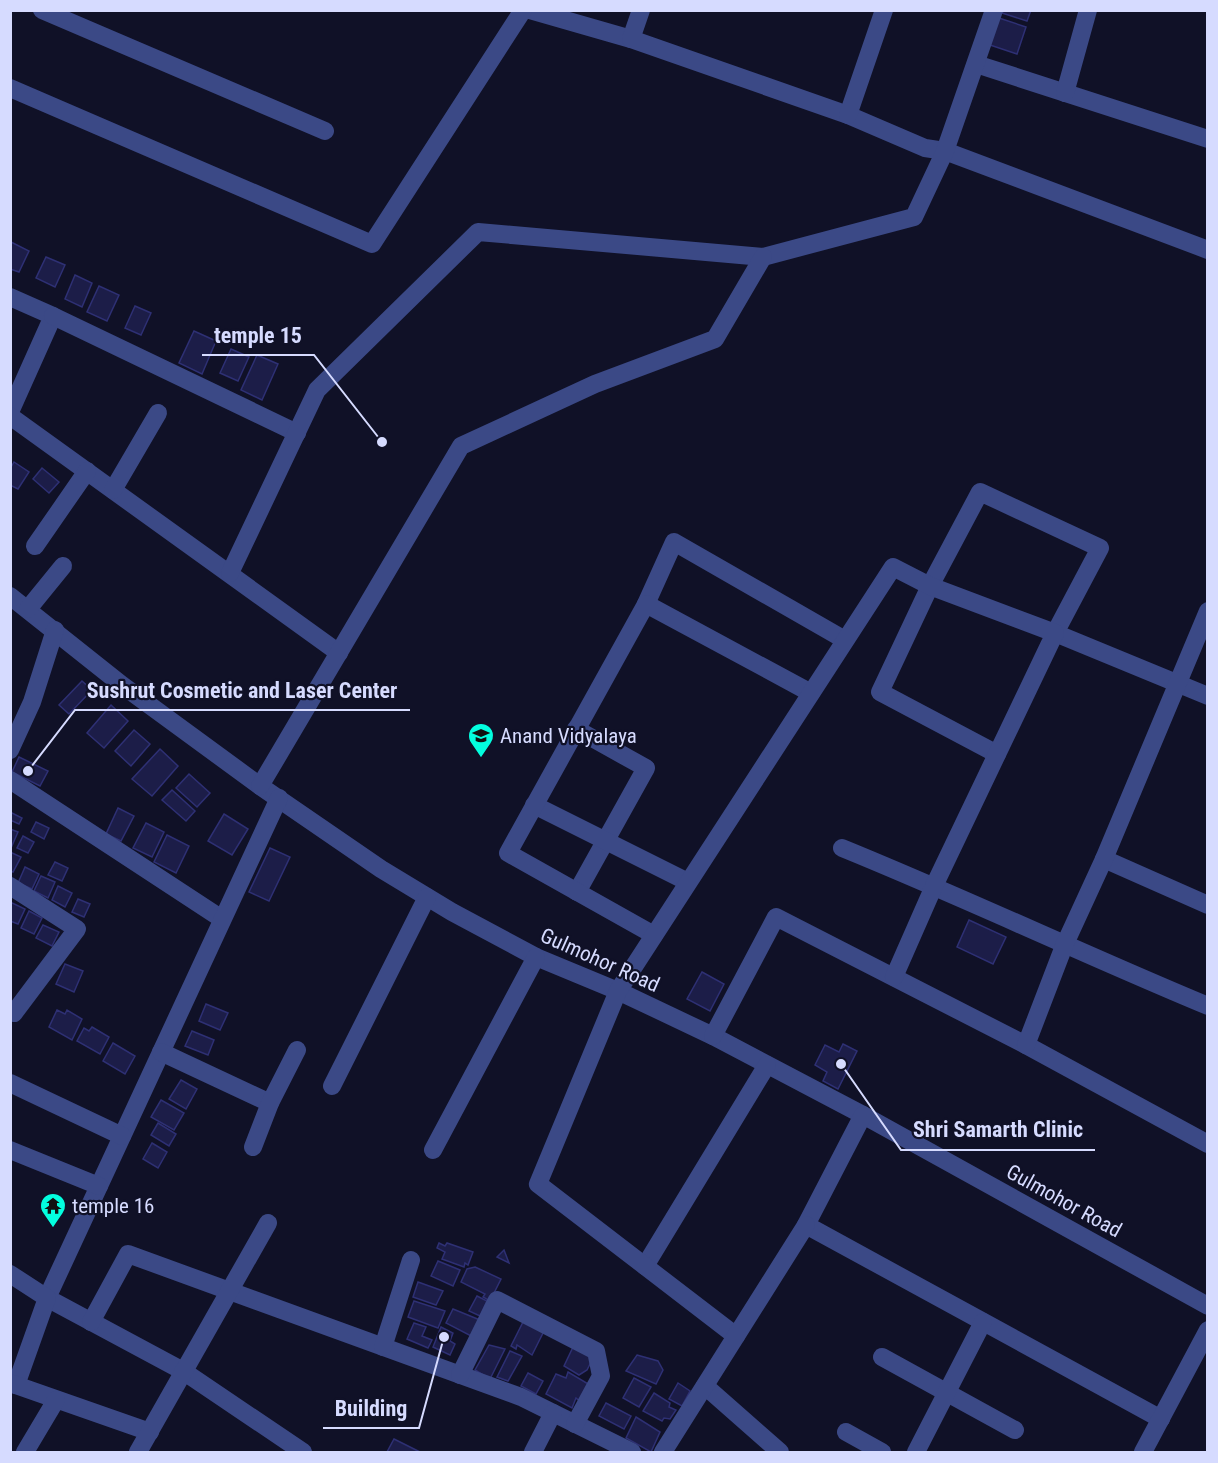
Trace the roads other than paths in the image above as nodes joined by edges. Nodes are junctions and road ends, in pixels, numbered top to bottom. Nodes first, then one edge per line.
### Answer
1 (42, 10) edge
2 (523, 10) edge
3 (530, 10) edge
4 (640, 10) edge
5 (884, 10) edge
6 (994, 10) edge
7 (1088, 10) edge
8 (631, 39) junction
9 (976, 64) junction
10 (10, 88) edge
11 (1065, 93) junction
12 (848, 115) junction
13 (325, 130) dead end
14 (1208, 139) edge
15 (945, 152) junction
16 (1208, 250) edge
17 (763, 257) junction
18 (10, 297) edge
19 (53, 316) junction
20 (158, 413) dead end
21 (10, 414) edge
22 (297, 433) junction
23 (87, 471) junction
24 (113, 489) junction
25 (35, 546) dead end
26 (63, 566) dead end
27 (230, 573) junction
28 (930, 586) junction
29 (10, 596) edge
30 (646, 604) junction
31 (28, 609) junction
32 (1208, 611) edge
33 (55, 630) junction
34 (1055, 633) junction
35 (845, 640) junction
36 (339, 653) junction
37 (1177, 684) junction
38 (811, 693) junction
39 (1208, 696) edge
40 (576, 729) junction
41 (10, 750) edge
42 (997, 754) junction
43 (10, 780) edge
44 (260, 786) junction
45 (279, 798) junction
46 (534, 805) junction
47 (606, 841) junction
48 (842, 848) dead end
49 (1104, 859) junction
50 (688, 882) junction
51 (10, 886) edge
52 (934, 886) junction
53 (577, 892) junction
54 (427, 897) junction
55 (1208, 905) edge
56 (222, 920) junction
57 (654, 935) junction
58 (1064, 946) junction
59 (536, 957) junction
60 (894, 977) junction
61 (618, 991) junction
62 (1208, 1006) edge
63 (10, 1012) edge
64 (713, 1036) junction
65 (1026, 1045) junction
66 (297, 1050) dead end
67 (161, 1052) junction
68 (766, 1065) junction
69 (10, 1083) edge
70 (332, 1086) dead end
71 (270, 1103) junction
72 (863, 1115) junction
73 (122, 1136) junction
74 (1208, 1144) edge
75 (253, 1147) dead end
76 (10, 1150) edge
77 (433, 1150) dead end
78 (99, 1186) junction
79 (268, 1223) dead end
80 (806, 1225) junction
81 (411, 1260) dead end
82 (645, 1266) junction
83 (10, 1274) edge
84 (229, 1291) junction
85 (47, 1298) junction
86 (1208, 1306) edge
87 (91, 1322) junction
88 (983, 1322) junction
89 (1208, 1330) edge
90 (736, 1336) junction
91 (383, 1347) junction
92 (882, 1357) dead end
93 (183, 1371) junction
94 (460, 1375) junction
95 (13, 1384) edge
96 (705, 1386) junction
97 (948, 1394) junction
98 (56, 1400) junction
99 (553, 1413) junction
100 (1161, 1419) junction
101 (575, 1424) junction
102 (1015, 1430) dead end
103 (150, 1432) junction
104 (846, 1432) dead end
105 (622, 1450) edge
106 (25, 1452) edge
107 (138, 1452) edge
108 (303, 1452) edge
109 (533, 1452) edge
110 (663, 1452) edge
111 (780, 1452) edge
112 (882, 1452) edge
113 (916, 1452) edge
114 (1143, 1452) edge

1 - 13 street
2 - 10 street
3 - 8 street
4 - 8 street
5 - 12 street
6 - 9 street
7 - 11 street
8 - 12 street
9 - 11 street
9 - 15 street
11 - 14 street
12 - 15 street
15 - 16 street
15 - 17 street
17 - 22 street
17 - 36 street
18 - 19 street
19 - 21 street
19 - 22 street
20 - 24 street
21 - 23 street
22 - 27 street
23 - 24 street
23 - 25 street
24 - 27 street
26 - 31 street
27 - 36 street
28 - 34 street
28 - 34 street
28 - 35 street
28 - 42 street
29 - 31 street, Gulmohor Road
30 - 35 street
30 - 38 street
30 - 40 street
31 - 33 street, Gulmohor Road
32 - 37 street
33 - 41 street
33 - 44 street, Gulmohor Road
34 - 37 street
34 - 42 street
35 - 38 street
36 - 44 street
37 - 39 street
37 - 49 street
38 - 50 street
40 - 46 street
40 - 47 street
42 - 52 street
43 - 56 street
44 - 45 street, Gulmohor Road
45 - 54 street, Gulmohor Road
45 - 56 street
46 - 47 street
46 - 53 street
47 - 50 street
47 - 53 street
48 - 52 street
49 - 55 street
49 - 58 street
50 - 57 street
51 - 63 street
52 - 58 street
52 - 60 street
53 - 57 street
54 - 59 street, Gulmohor Road
54 - 70 street
56 - 67 street
57 - 61 street
58 - 62 street
58 - 65 street
59 - 61 street, Gulmohor Road
59 - 77 street
60 - 64 street
60 - 65 street
61 - 64 street, Gulmohor Road
61 - 82 street
64 - 68 street, Gulmohor Road
65 - 74 street
66 - 71 street
67 - 71 street
67 - 73 street
68 - 72 street, Gulmohor Road
68 - 82 street
69 - 73 street
71 - 75 street
72 - 80 street
72 - 86 street, Gulmohor Road
73 - 78 street
76 - 78 street
78 - 85 street
79 - 84 street
80 - 88 street
80 - 90 street
81 - 91 street
82 - 90 street
83 - 85 street
84 - 87 street
84 - 91 street
84 - 93 street
85 - 87 street
85 - 95 street
87 - 93 street
88 - 97 street
88 - 100 street
89 - 100 street
90 - 96 street
91 - 94 street
92 - 97 street
93 - 103 street
93 - 108 street
94 - 99 street
94 - 101 street
95 - 98 street
96 - 110 street
96 - 111 street
97 - 102 street
97 - 113 street
98 - 103 street
98 - 106 street
99 - 101 street
99 - 109 street
100 - 114 street
101 - 105 street
103 - 107 street
104 - 112 street

